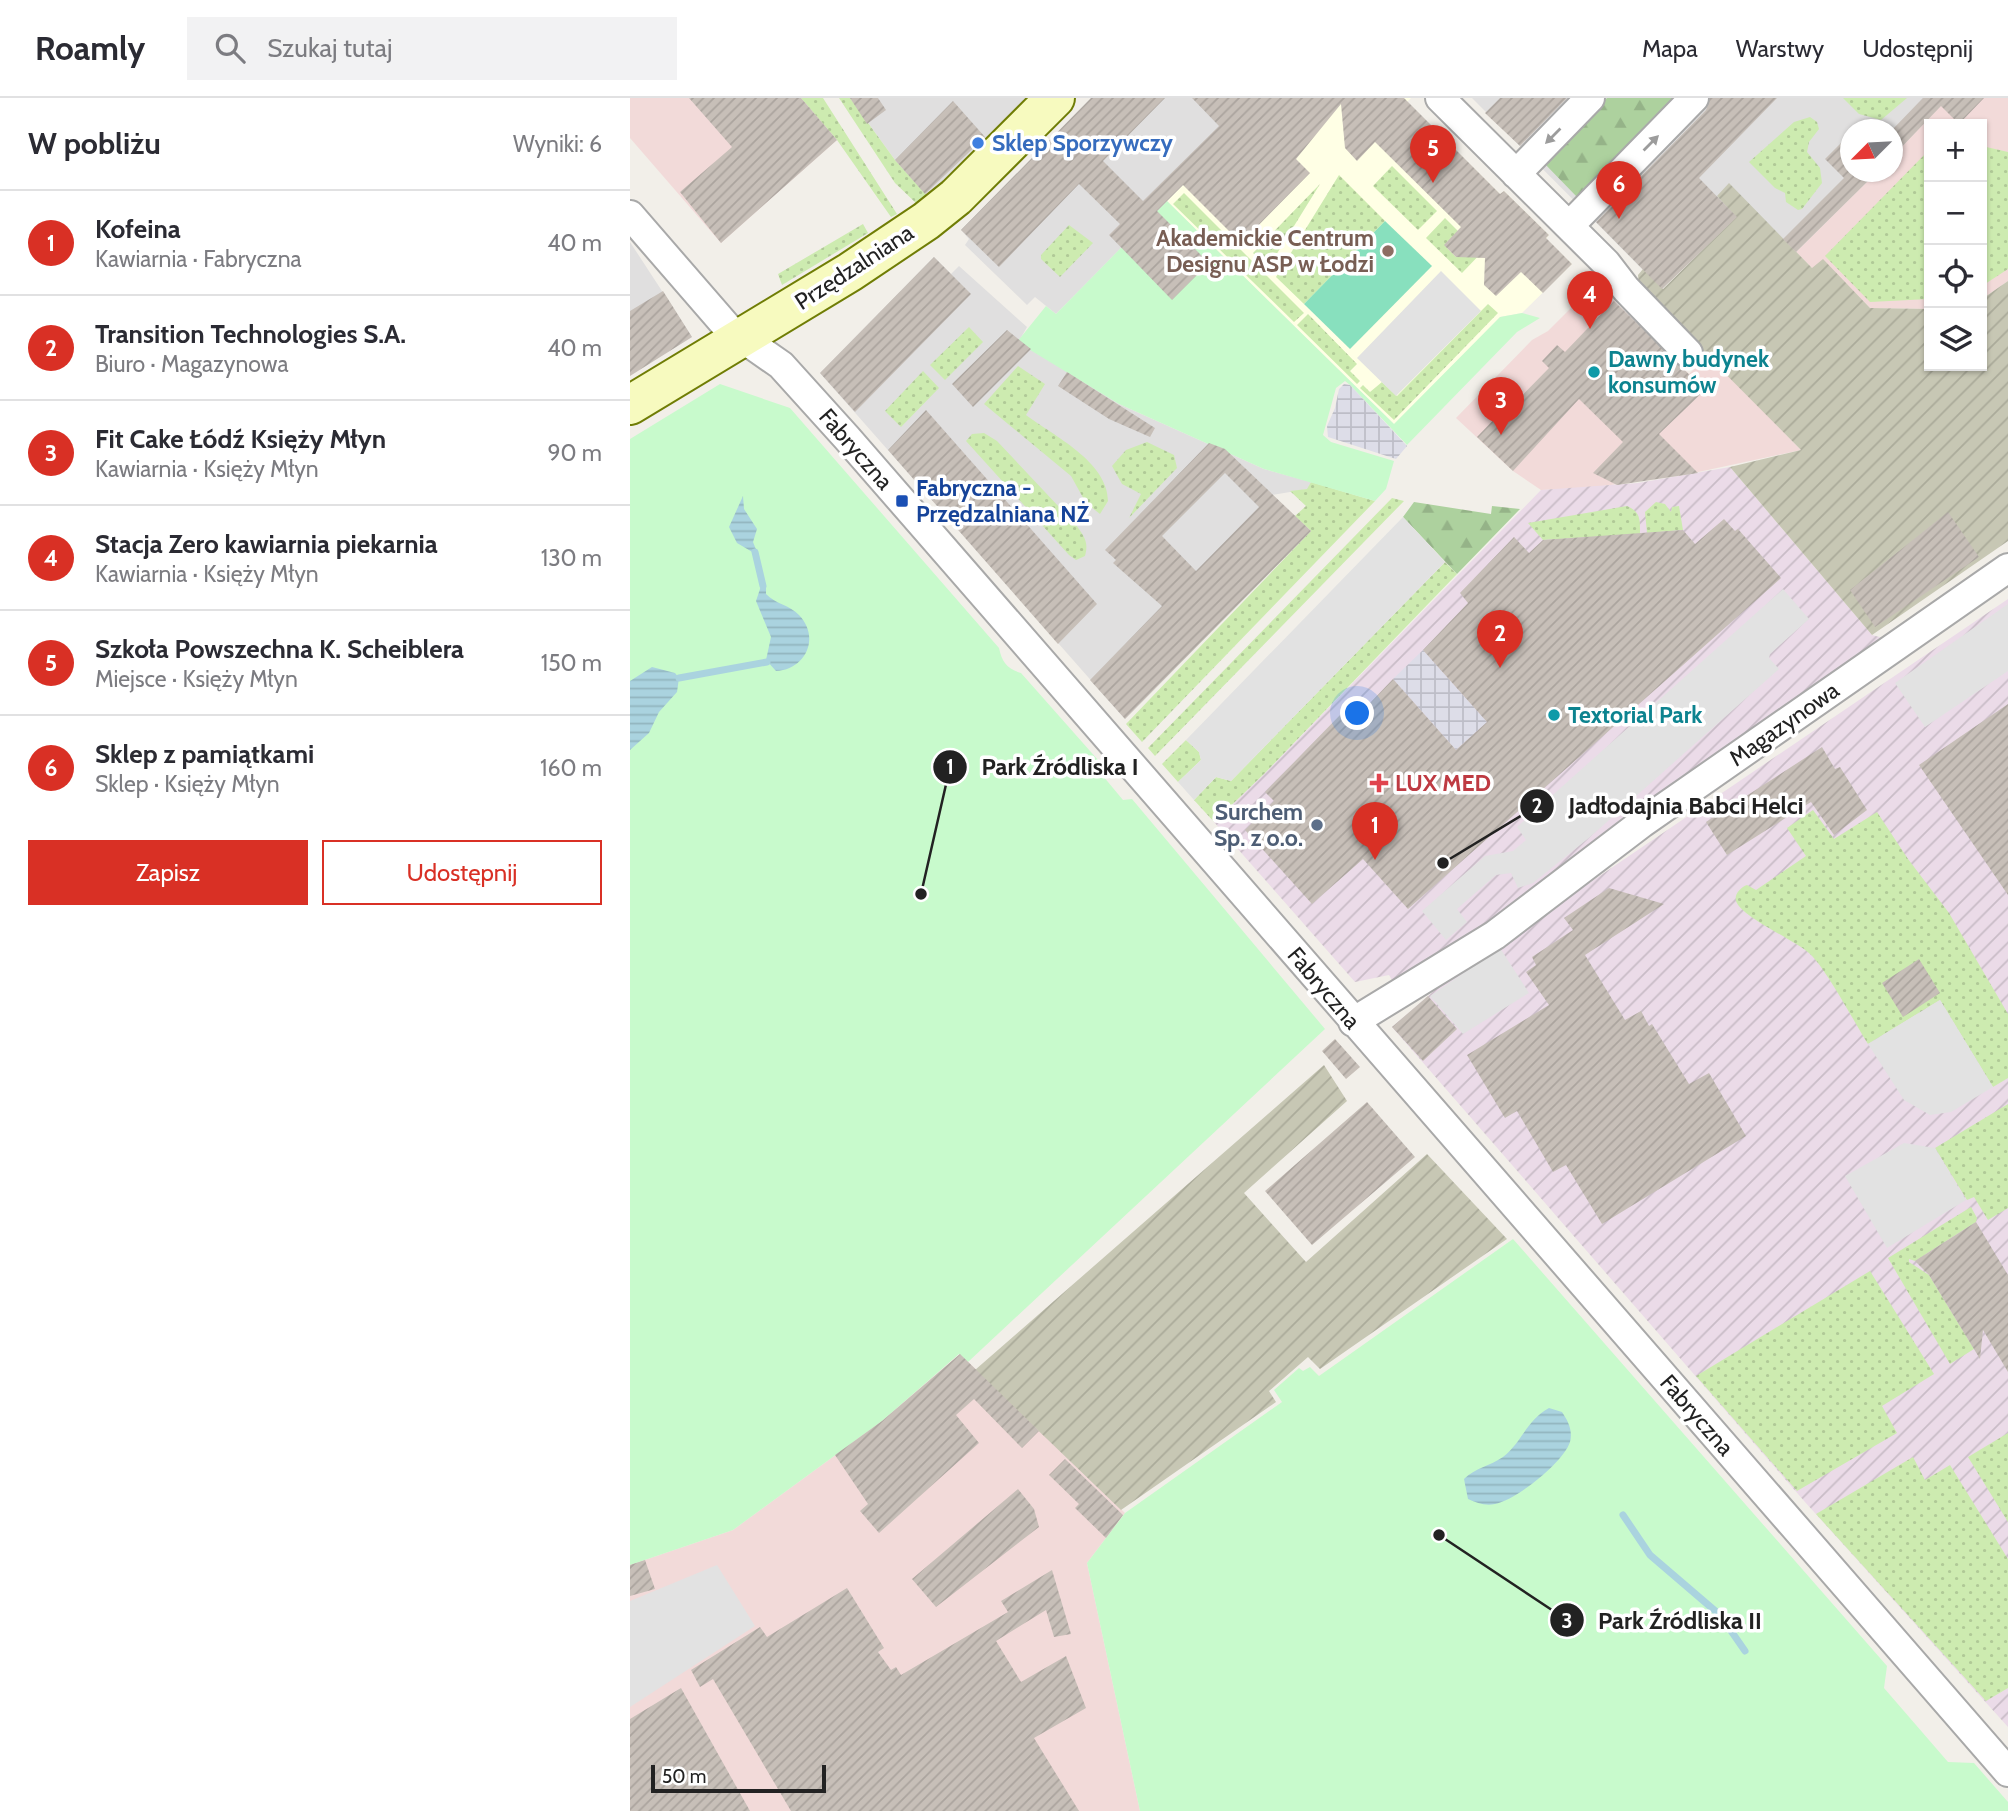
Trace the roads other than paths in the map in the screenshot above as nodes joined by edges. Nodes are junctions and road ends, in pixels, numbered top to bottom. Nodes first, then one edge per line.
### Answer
1 (1055, 98) edge
2 (1440, 98) edge
3 (1590, 98) edge
4 (1694, 98) edge
5 (1516, 174) junction
6 (630, 215) edge
7 (1569, 226) junction
8 (742, 337) junction
9 (1688, 353) dead end
10 (630, 405) edge
11 (2008, 568) edge
12 (1353, 1022) junction
13 (2008, 1772) edge

1 - 8 street, Przędzalniana
2 - 5 street
3 -> 5 street
7 -> 4 street
5 - 7 street
6 - 8 street, Fabryczna
7 - 9 street
8 - 10 street, Przędzalniana
8 - 12 street, Fabryczna
11 - 12 street, Magazynowa
12 - 13 street, Fabryczna

